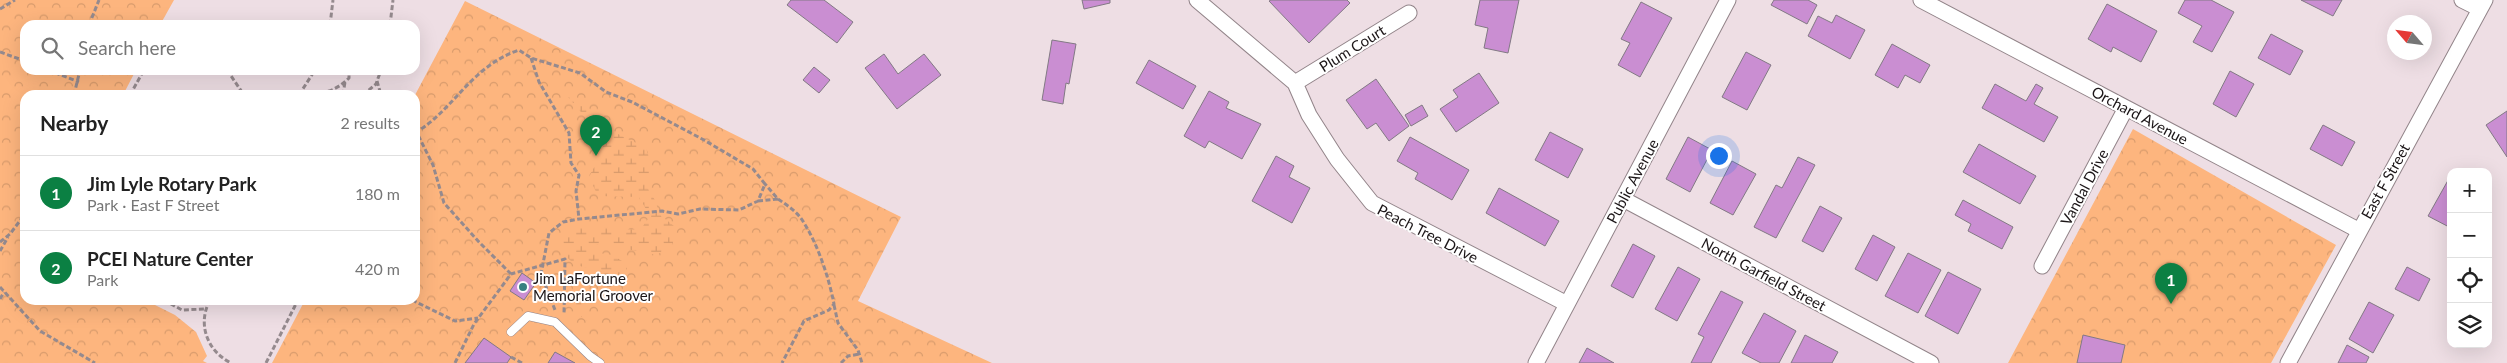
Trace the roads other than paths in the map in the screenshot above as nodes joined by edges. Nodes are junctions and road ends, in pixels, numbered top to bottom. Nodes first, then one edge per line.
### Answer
1 (1197, 0) edge
2 (1728, 0) edge
3 (1921, 0) edge
4 (2462, 0) edge
5 (2483, 5) edge
6 (1409, 13) dead end
7 (1295, 83) junction
8 (2126, 108) junction
9 (1622, 200) junction
10 (2358, 230) junction
11 (2042, 266) dead end
12 (1567, 304) junction
13 (511, 332) dead end
14 (600, 363) edge
15 (1536, 363) edge
16 (1931, 363) edge
17 (2288, 363) edge

1 - 7 street, Peach Tree Drive
2 - 9 street, Public Avenue
3 - 8 street, Orchard Avenue
4 - 5 street
5 - 10 street, East F Street
6 - 7 street, Plum Court
7 - 12 street, Peach Tree Drive
8 - 10 street, Orchard Avenue
8 - 11 street, Vandal Drive
9 - 12 street, Public Avenue
9 - 16 street, North Garfield Street
10 - 17 street, East F Street
12 - 15 street, Public Avenue
13 - 14 lane

